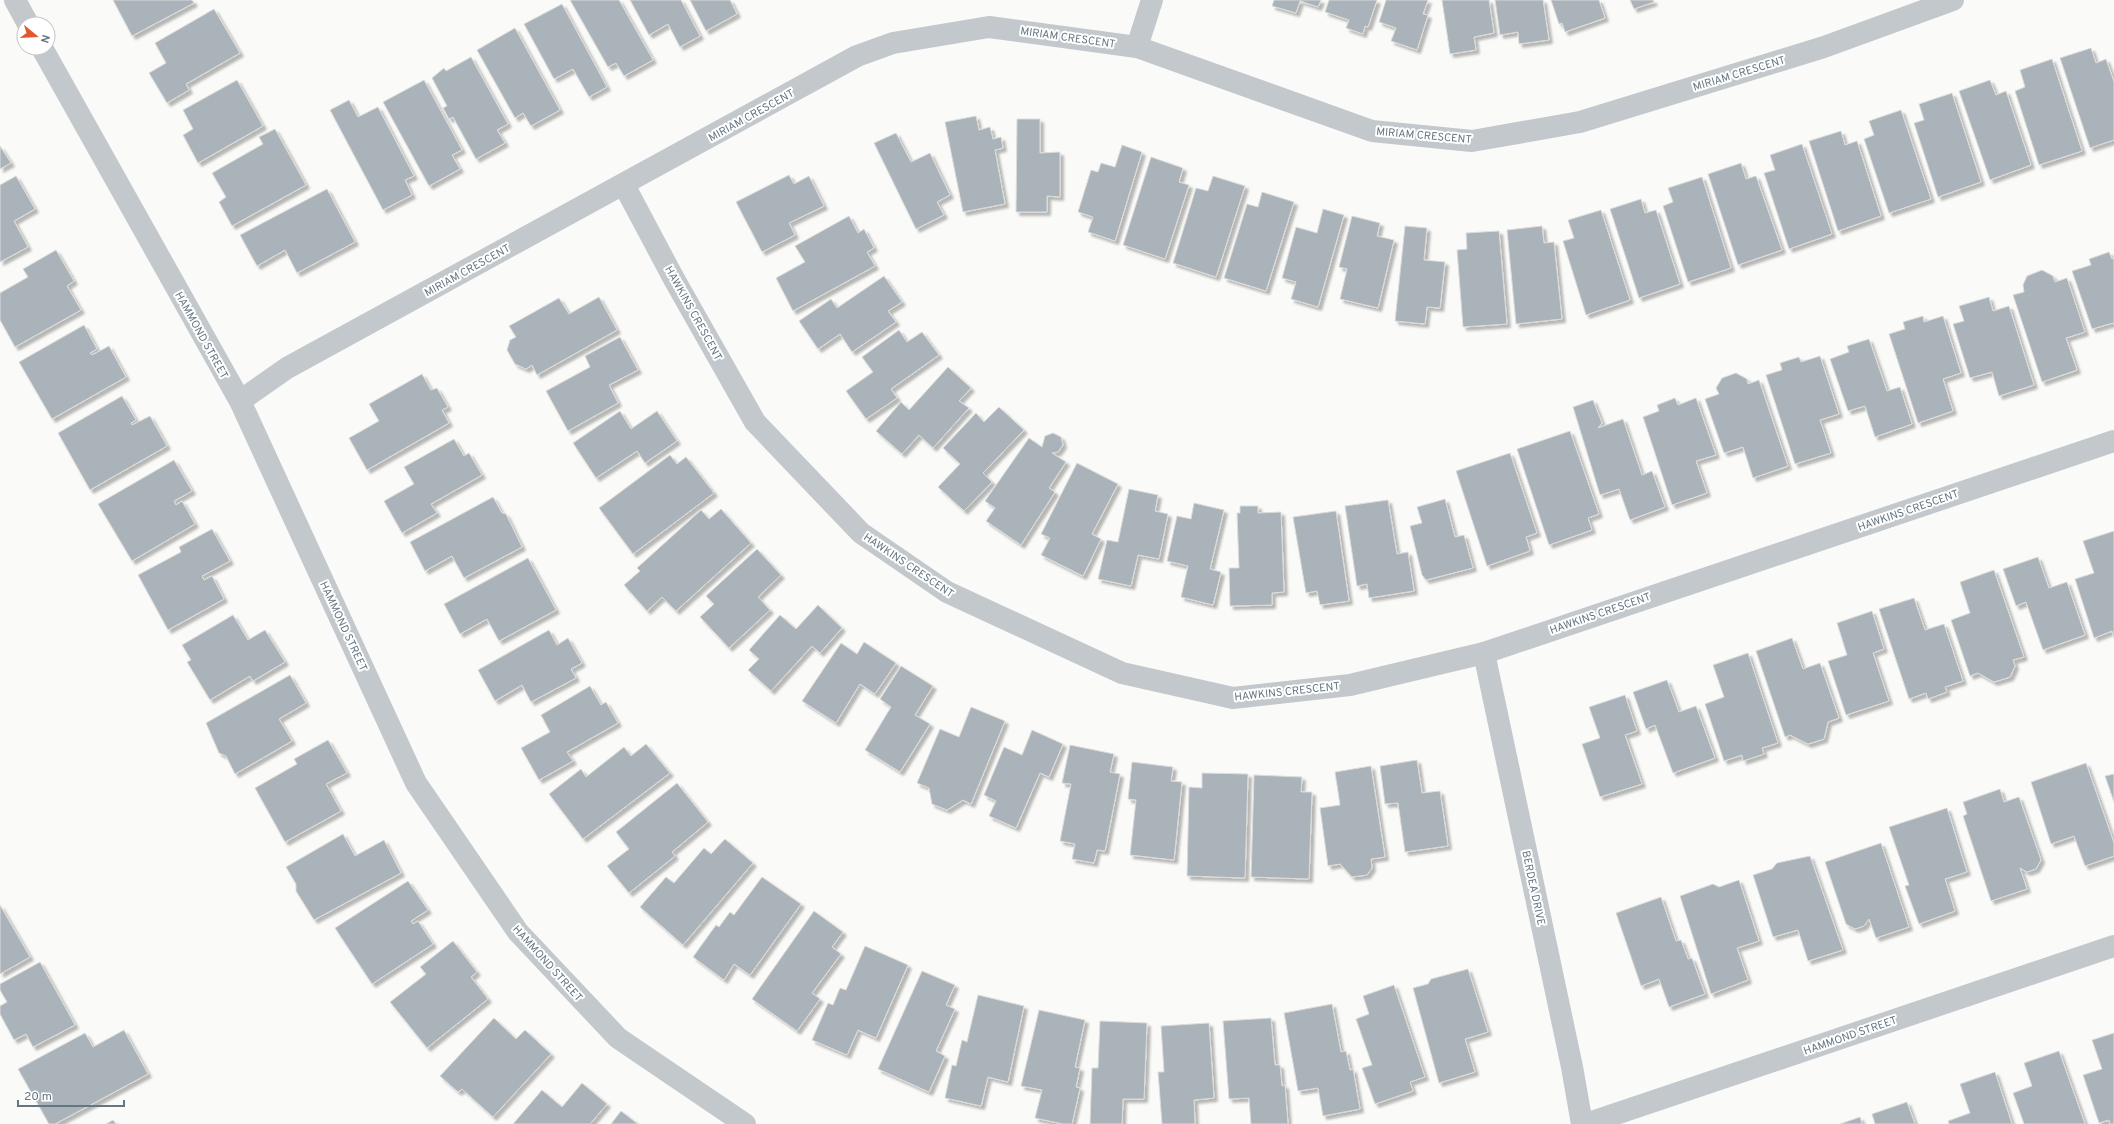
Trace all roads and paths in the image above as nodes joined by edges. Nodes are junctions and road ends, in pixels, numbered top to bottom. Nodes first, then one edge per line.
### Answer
1 (15, 0) edge
2 (1152, 0) edge
3 (1953, 0) edge
4 (24, 16) edge
5 (1137, 47) junction
6 (46, 56) edge
7 (624, 185) junction
8 (240, 401) junction
9 (2114, 441) edge
10 (1484, 653) junction
11 (2114, 946) edge
12 (745, 1124) edge
13 (1582, 1124) edge
14 (1586, 1124) edge

1 - 4 street
2 - 5 street
3 - 5 street, MIRIAM CRESCENT
5 - 7 street, MIRIAM CRESCENT
6 - 8 street, HAMMOND STREET
7 - 8 street, MIRIAM CRESCENT
7 - 10 street, HAWKINS CRESCENT
8 - 12 street, HAMMOND STREET
9 - 10 street, HAWKINS CRESCENT
10 - 13 street, BERDEA DRIVE
11 - 14 street, HAMMOND STREET

